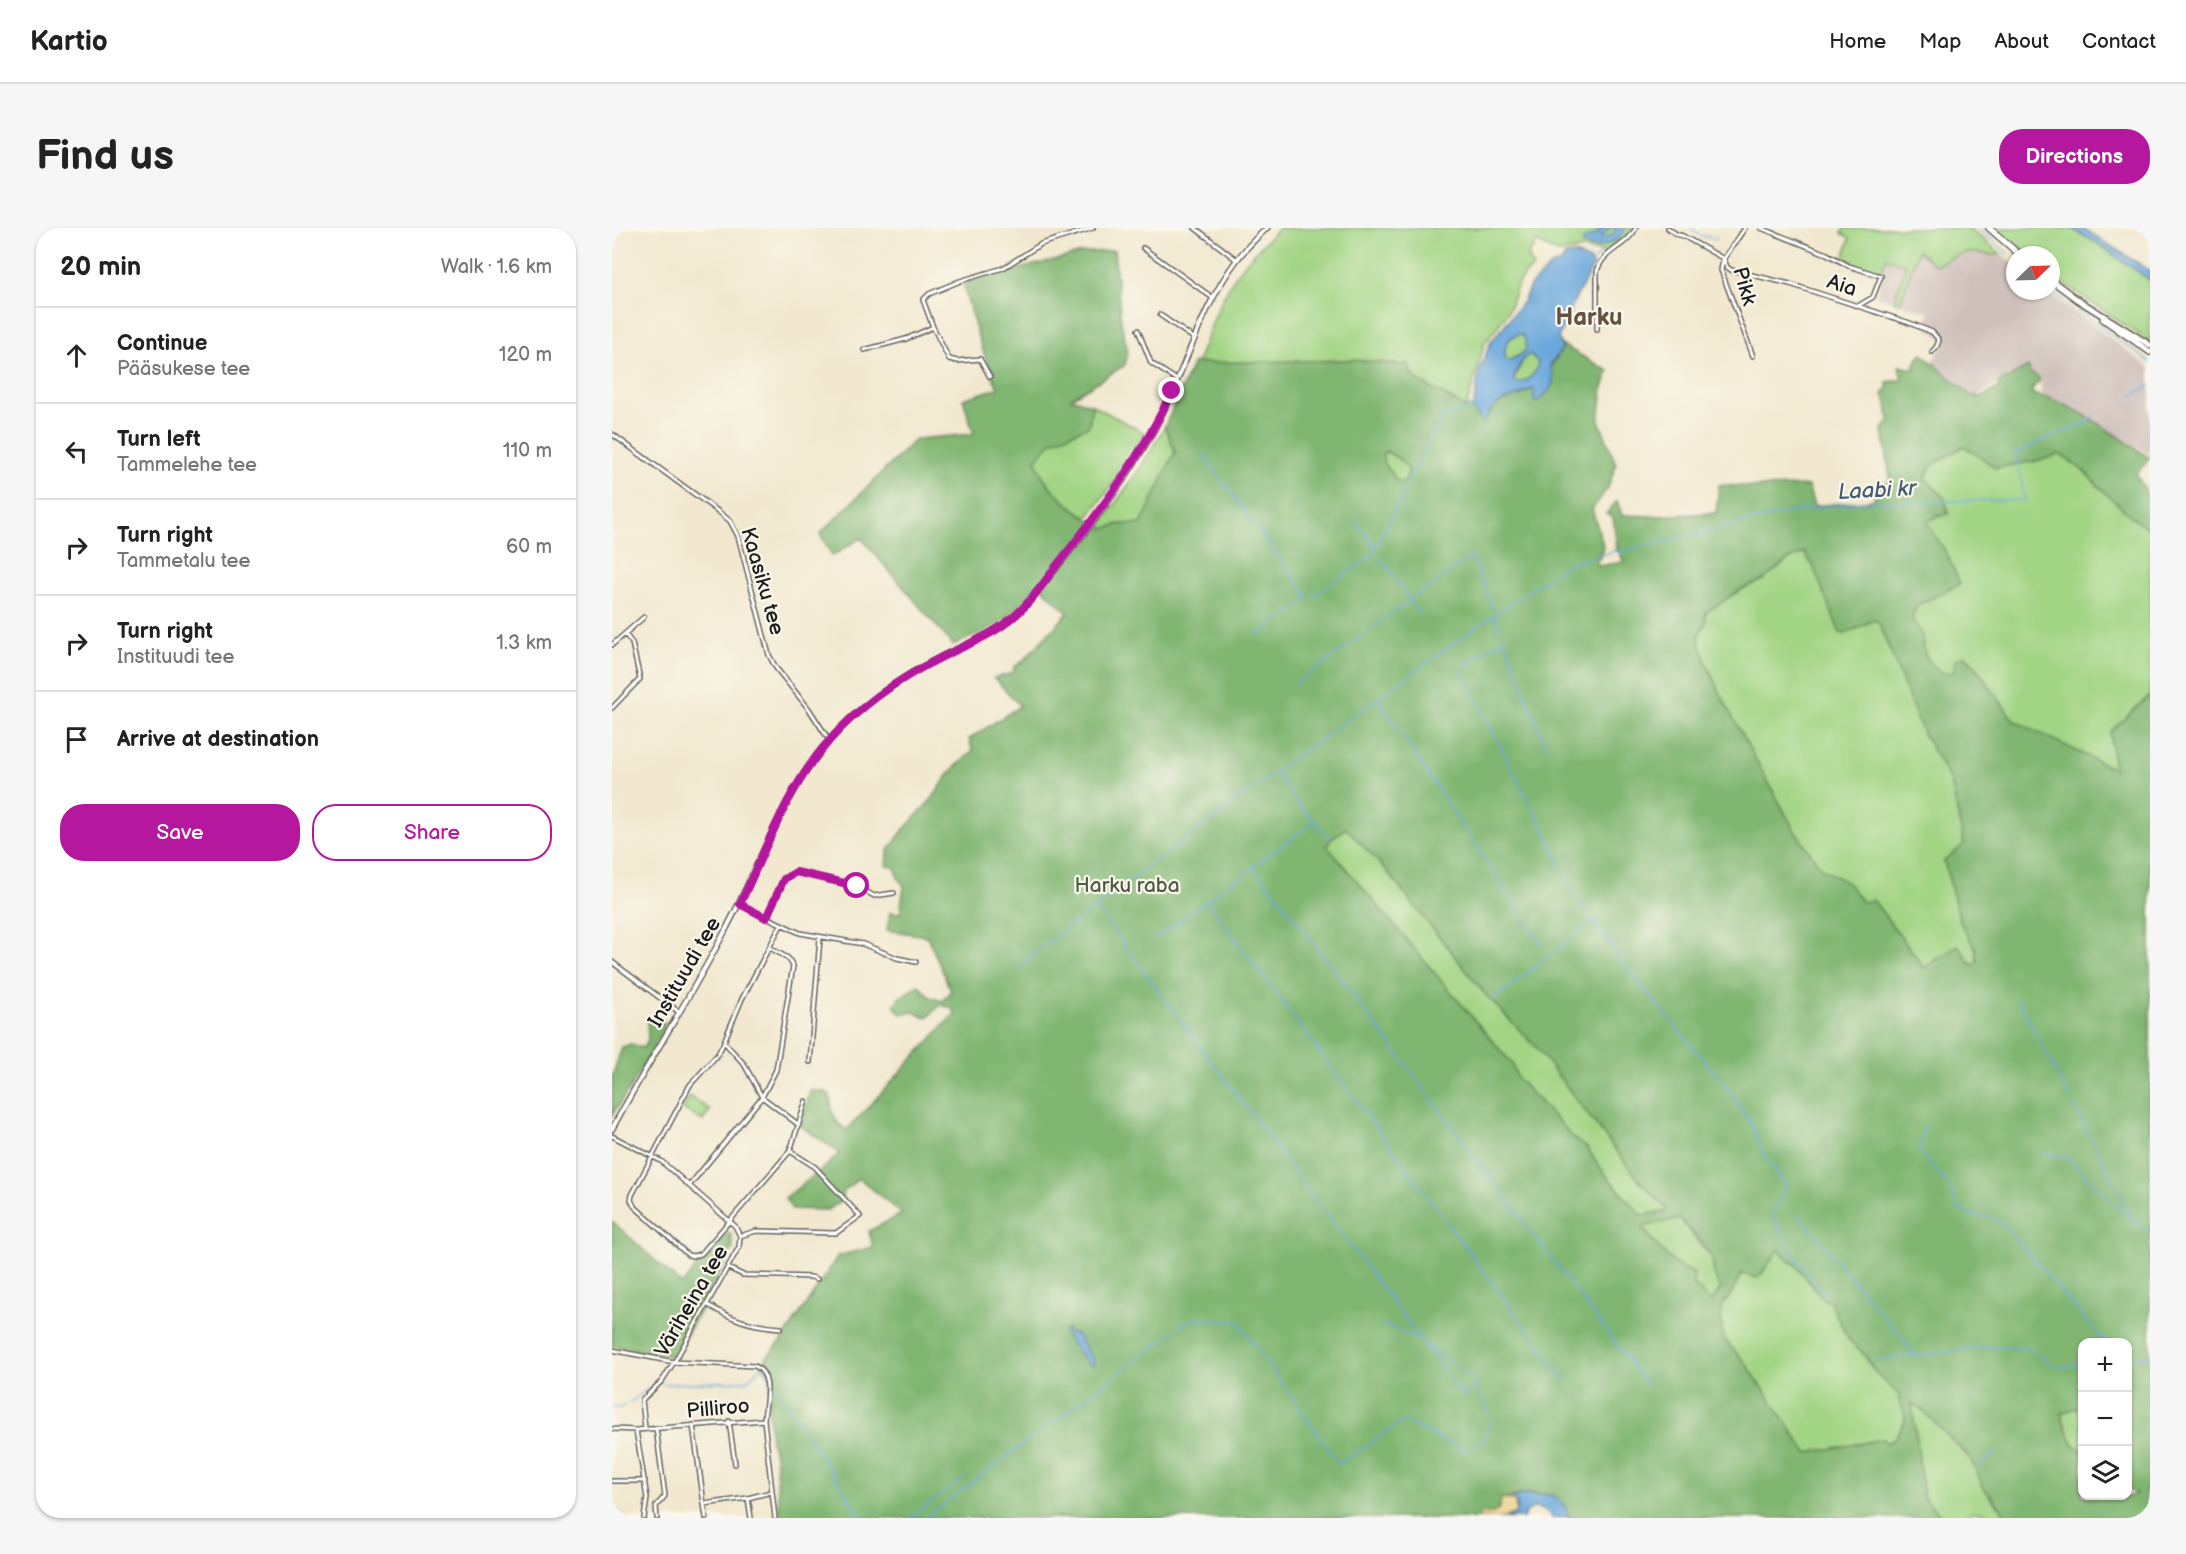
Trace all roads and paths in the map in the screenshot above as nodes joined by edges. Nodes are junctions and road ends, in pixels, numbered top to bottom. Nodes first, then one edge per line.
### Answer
1 (1093, 228) edge
2 (1195, 228) edge
3 (1267, 228) edge
4 (1636, 228) edge
5 (1668, 228) edge
6 (1745, 228) edge
7 (1761, 228) edge
8 (1989, 228) edge
9 (2010, 246) edge
10 (1143, 248) dead end
11 (1724, 259) junction
12 (1237, 260) junction
13 (2060, 287) edge
14 (1213, 298) junction
15 (2078, 300) junction
16 (1857, 306) junction
17 (1160, 315) dead end
18 (933, 327) junction
19 (1597, 329) dead end
20 (1138, 330) dead end
21 (1195, 339) junction
22 (2150, 345) edge
23 (864, 350) dead end
24 (1932, 352) dead end
25 (2150, 352) edge
26 (1753, 356) dead end
27 (990, 377) dead end
28 (1177, 380) junction
29 (612, 434) edge
30 (644, 617) dead end
31 (625, 634) junction
32 (612, 645) edge
33 (612, 708) edge
34 (829, 740) junction
35 (894, 893) dead end
36 (740, 904) junction
37 (766, 918) junction
38 (781, 925) junction
39 (820, 938) junction
40 (770, 948) junction
41 (915, 962) dead end
42 (614, 964) edge
43 (612, 969) edge
44 (678, 1012) junction
45 (724, 1042) junction
46 (810, 1062) dead end
47 (762, 1097) junction
48 (807, 1101) dead end
49 (799, 1125) junction
50 (612, 1129) edge
51 (612, 1136) edge
52 (790, 1151) junction
53 (652, 1155) junction
54 (689, 1185) junction
55 (729, 1221) junction
56 (740, 1236) junction
57 (728, 1268) junction
58 (817, 1279) dead end
59 (708, 1305) junction
60 (781, 1328) dead end
61 (612, 1350) edge
62 (674, 1362) junction
63 (764, 1419) junction
64 (729, 1421) junction
65 (693, 1425) junction
66 (645, 1428) junction
67 (656, 1428) junction
68 (612, 1429) edge
69 (636, 1430) junction
70 (735, 1464) dead end
71 (612, 1481) edge
72 (645, 1481) junction
73 (771, 1492) junction
74 (748, 1498) junction
75 (704, 1504) junction
76 (644, 1518) edge
77 (657, 1518) edge
78 (706, 1518) edge
79 (751, 1518) edge
80 (775, 1518) edge

1 - 18 street
2 - 12 street
3 - 12 street, Instituudi tee
4 - 19 street
5 - 11 street
6 - 11 street, Pikk
7 - 16 street
8 - 9 main road
10 - 14 street
11 - 16 street, Aia
11 - 26 street, Pikk
12 - 14 street, Instituudi tee
13 - 15 main road
14 - 21 street, Instituudi tee
15 - 22 main road
15 - 25 main road
16 - 24 street, Aia
17 - 21 street
18 - 23 street
18 - 27 street
20 - 28 street
21 - 28 street, Instituudi tee
28 - 34 street, Instituudi tee
29 - 34 street, Kaasiku tee
30 - 31 street
31 - 32 street
31 - 33 street
34 - 36 street, Instituudi tee
35 - 37 street
36 - 37 street
36 - 44 street, Instituudi tee
37 - 38 street
38 - 39 street
38 - 40 street
39 - 41 street
39 - 46 street
40 - 45 street
40 - 47 street
42 - 43 street
42 - 44 street
44 - 50 street, Instituudi tee
45 - 47 street
45 - 53 street
47 - 49 street
47 - 54 street
48 - 49 street
49 - 52 street
51 - 53 street, Väriheina tee
52 - 55 street
52 - 56 street
53 - 54 street, Väriheina tee
53 - 55 street
54 - 55 street, Väriheina tee
55 - 56 street, Väriheina tee
56 - 57 street, Väriheina tee
57 - 58 street
57 - 59 street, Väriheina tee
59 - 60 street
59 - 62 street, Väriheina tee
61 - 62 street
62 - 63 street
62 - 66 street, Väriheina tee
63 - 64 street, Pilliroo
63 - 73 street, Pilliroo
64 - 65 street, Pilliroo
64 - 70 street
65 - 67 street, Pilliroo
65 - 75 street
66 - 67 street, Pilliroo
66 - 69 street, Pilliroo
67 - 77 street
68 - 69 street, Pilliroo
69 - 72 street
71 - 72 street
72 - 76 street
73 - 74 street
73 - 80 street, Pilliroo
74 - 75 street
74 - 79 street
75 - 78 street

